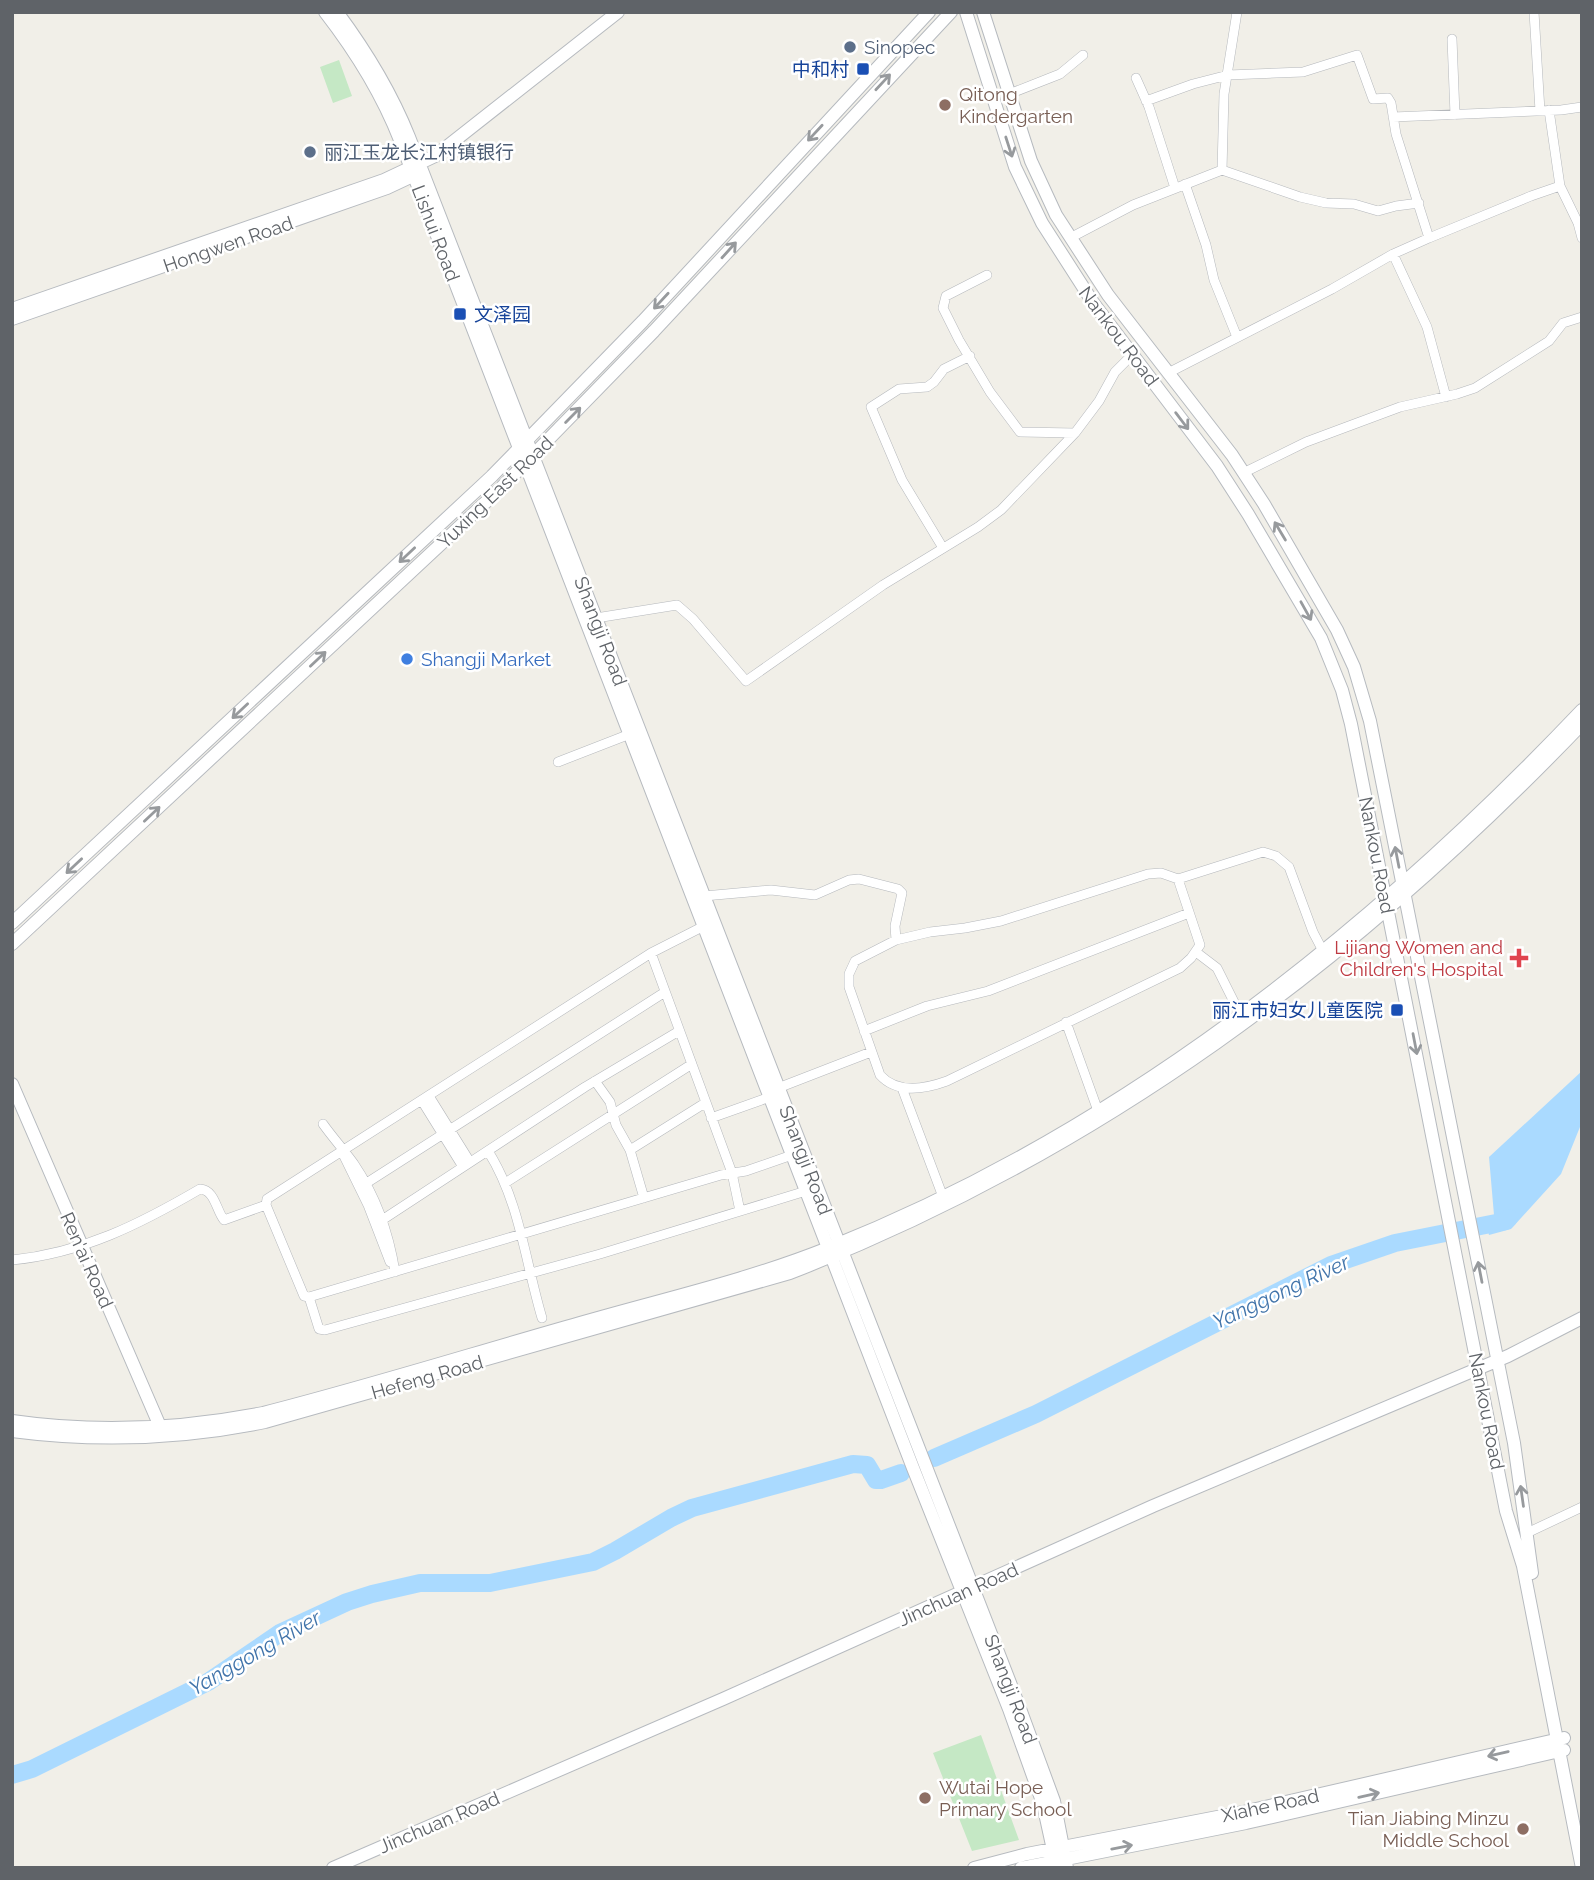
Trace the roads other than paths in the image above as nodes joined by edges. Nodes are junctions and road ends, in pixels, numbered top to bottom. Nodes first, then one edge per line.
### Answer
1 (326, 12) edge
2 (337, 12) edge
3 (618, 12) edge
4 (929, 12) edge
5 (951, 12) edge
6 (965, 12) edge
7 (983, 12) edge
8 (1237, 12) edge
9 (1534, 12) edge
10 (1452, 39) dead end
11 (1083, 55) dead end
12 (1228, 75) junction
13 (1136, 78) dead end
14 (1009, 94) junction
15 (1146, 101) junction
16 (1582, 107) edge
17 (1545, 111) junction
18 (1455, 115) junction
19 (1393, 117) junction
20 (416, 169) junction
21 (1222, 170) junction
22 (1180, 186) junction
23 (1560, 186) junction
24 (1419, 203) junction
25 (1070, 238) junction
26 (1429, 238) junction
27 (1582, 238) edge
28 (1393, 254) junction
29 (987, 275) dead end
30 (12, 309) edge
31 (1582, 317) edge
32 (12, 319) edge
33 (1237, 337) junction
34 (1132, 355) junction
35 (970, 356) junction
36 (1168, 373) junction
37 (1446, 397) junction
38 (1075, 433) junction
39 (523, 444) junction
40 (529, 460) junction
41 (1244, 473) junction
42 (943, 548) junction
43 (596, 618) junction
44 (1582, 710) edge
45 (1582, 724) edge
46 (630, 734) junction
47 (558, 762) dead end
48 (1178, 879) junction
49 (1404, 890) junction
50 (704, 897) junction
51 (1387, 904) junction
52 (1189, 913) junction
53 (12, 923) edge
54 (704, 926) junction
55 (896, 940) junction
56 (12, 944) edge
57 (1323, 951) junction
58 (1196, 952) junction
59 (652, 953) junction
60 (665, 992) junction
61 (1240, 1014) junction
62 (1066, 1022) junction
63 (679, 1031) junction
64 (864, 1031) junction
65 (871, 1052) junction
66 (692, 1064) junction
67 (596, 1081) junction
68 (12, 1084) edge
69 (902, 1088) junction
70 (774, 1092) junction
71 (426, 1098) junction
72 (705, 1103) junction
73 (1098, 1111) junction
74 (613, 1114) junction
75 (711, 1118) junction
76 (323, 1124) dead end
77 (447, 1132) junction
78 (630, 1150) junction
79 (343, 1151) junction
80 (488, 1151) junction
81 (792, 1155) junction
82 (467, 1165) junction
83 (732, 1174) junction
84 (505, 1183) junction
85 (365, 1184) junction
86 (806, 1191) junction
87 (943, 1196) junction
88 (644, 1198) junction
89 (266, 1205) junction
90 (740, 1211) junction
91 (379, 1222) junction
92 (522, 1234) junction
93 (81, 1246) junction
94 (835, 1250) junction
95 (12, 1260) edge
96 (395, 1272) junction
97 (530, 1273) junction
98 (309, 1297) junction
99 (542, 1318) dead end
100 (1582, 1318) edge
101 (1498, 1360) junction
102 (1479, 1368) junction
103 (12, 1421) edge
104 (12, 1431) edge
105 (162, 1431) junction
106 (1582, 1507) edge
107 (1527, 1533) junction
108 (967, 1590) junction
109 (1562, 1745) junction
110 (1582, 1828) edge
111 (1060, 1858) edge
112 (348, 1865) edge
113 (333, 1868) edge
114 (974, 1868) edge
115 (1021, 1868) edge
116 (1582, 1868) edge

1 - 20 main road, Lishui Road
2 - 20 main road, Lishui Road
3 - 20 main road, Hongwen Road
4 -> 39 main road, Yuxing East Road
40 -> 5 main road, Yuxing East Road
6 -> 34 main road, Nankou Road
7 - 14 main road, Nankou Road
8 - 12 street
9 - 17 street
10 - 18 street
11 - 14 street
12 - 15 street
12 - 19 street
12 - 21 street
13 - 15 street
14 - 25 main road, Nankou Road
15 - 22 street
16 - 17 street
17 - 18 street
17 - 23 street
18 - 19 street
19 - 24 street
20 - 30 main road, Hongwen Road
20 - 32 main road, Hongwen Road
20 - 39 main road, Lishui Road
21 - 22 street
21 - 24 street
22 - 25 street
22 - 33 street
23 - 26 street
23 - 27 street
24 - 26 street
25 - 36 main road, Nankou Road
26 - 28 street
28 - 33 street
28 - 37 street
29 - 35 street
31 - 37 street
33 - 36 street
34 - 38 street
34 -> 51 main road, Nankou Road
35 - 38 street
35 - 42 street
36 - 41 main road, Nankou Road
37 - 41 street
38 - 42 street
39 - 40 main road, Lishui Road
39 -> 53 main road, Yuxing East Road
40 - 43 main road, Shangji Road
40 - 46 main road, Shangji Road
56 -> 40 main road, Yuxing East Road
49 -> 41 main road, Nankou Road
42 - 43 street
43 - 50 main road, Shangji Road
44 - 49 main road
45 - 49 main road
46 - 47 street
46 - 54 main road, Shangji Road
48 - 52 street
48 - 55 street
48 - 57 street
49 - 51 main road
101 -> 49 main road, Nankou Road
50 - 55 street
50 - 70 main road, Shangji Road
51 - 57 main road
51 - 94 main road
51 -> 102 main road, Nankou Road
52 - 58 street
52 - 64 street
54 - 59 street
54 - 70 main road, Shangji Road
55 - 64 street
57 - 61 main road
58 - 61 street
58 - 62 street
59 - 60 street
59 - 71 street
60 - 63 street
60 - 77 street
61 - 73 main road
62 - 69 street
62 - 73 street
63 - 66 street
63 - 67 street
64 - 65 street
65 - 69 street
65 - 70 street
66 - 72 street
66 - 74 street
67 - 74 street
67 - 80 street
68 - 93 main road, Ren'ai Road
69 - 87 street
70 - 75 street
70 - 81 main road, Shangji Road
70 - 94 main road, Shangji Road
71 - 77 street
71 - 79 street
72 - 75 street
72 - 78 street
73 - 87 main road
74 - 78 street
74 - 84 street
75 - 83 street
76 - 79 street
77 - 82 street
77 - 85 street
78 - 88 street
79 - 85 street
79 - 89 street
79 - 91 street
80 - 82 street
80 - 84 street
81 - 83 street
81 - 86 main road, Shangji Road
82 - 91 street
83 - 88 street
83 - 90 street
84 - 92 street
85 - 91 street
86 - 90 street
86 - 94 main road, Shangji Road
87 - 94 main road
88 - 92 street
89 - 93 street
89 - 98 street
90 - 97 street
91 - 96 street
92 - 96 street
92 - 97 street
93 - 95 street
93 - 105 main road, Ren'ai Road
94 - 105 main road, Hefeng Road
94 - 108 main road, Shangji Road
96 - 98 street
97 - 98 street
97 - 99 street
100 - 101 main road, Jinchuan Road
101 - 102 main road, Jinchuan Road
107 -> 101 main road, Nankou Road
102 - 108 main road, Jinchuan Road
102 - 109 main road, Nankou Road
103 - 105 main road, Hefeng Road
104 - 105 main road, Hefeng Road
106 - 107 street
107 - 109 main road, Nankou Road
108 - 111 main road, Shangji Road
108 - 112 main road, Jinchuan Road
109 - 110 main road, Nankou Road
109 - 111 main road, Xiahe Road
109 - 116 main road, Nankou Road
111 - 114 main road, Xiahe Road
111 - 115 main road, Xiahe Road
112 - 113 main road, Jinchuan Road

